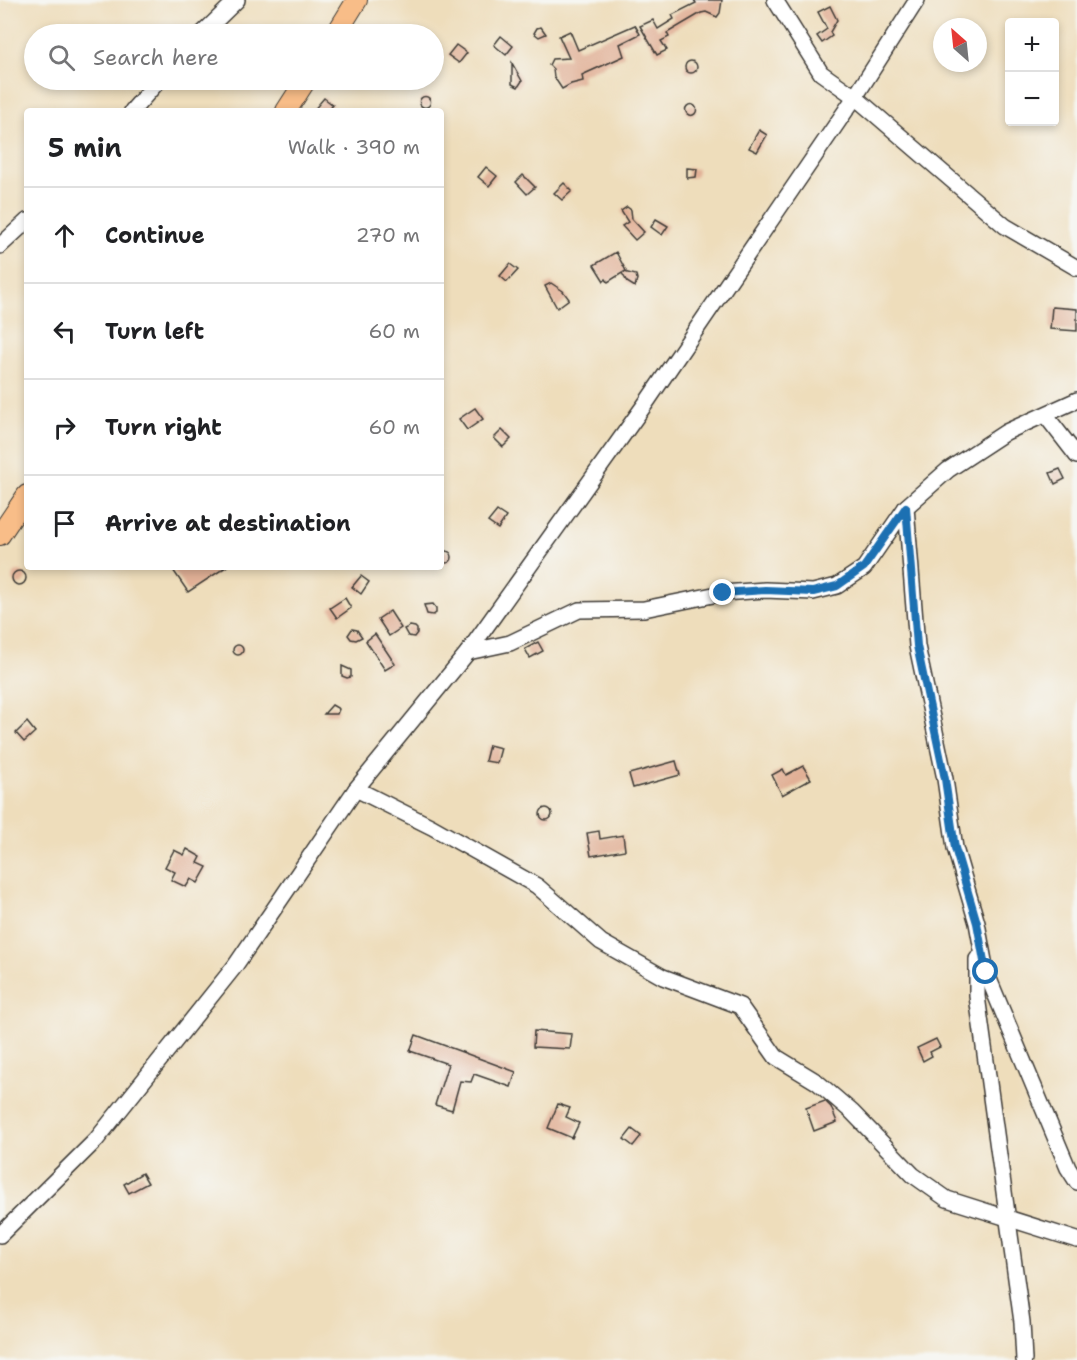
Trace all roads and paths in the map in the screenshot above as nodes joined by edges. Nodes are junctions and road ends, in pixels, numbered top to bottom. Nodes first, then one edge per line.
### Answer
1 (237, 0) edge
2 (357, 0) edge
3 (775, 0) edge
4 (917, 0) edge
5 (212, 24) edge
6 (342, 24) edge
7 (150, 90) edge
8 (300, 90) edge
9 (855, 97) junction
10 (135, 108) edge
11 (288, 108) edge
12 (24, 224) edge
13 (0, 246) edge
14 (1077, 268) edge
15 (1077, 400) edge
16 (1046, 416) junction
17 (1077, 456) edge
18 (24, 499) edge
19 (906, 507) junction
20 (0, 535) edge
21 (468, 652) junction
22 (356, 789) junction
23 (977, 923) junction
24 (1077, 1182) edge
25 (1007, 1218) junction
26 (0, 1235) edge
27 (1077, 1240) edge
28 (1024, 1360) edge

1 - 5 street
2 - 6 main road
3 - 9 street
4 - 9 street
7 - 10 street
8 - 11 main road
9 - 14 street
9 - 21 street
12 - 13 street
15 - 16 street
16 - 17 street
16 - 19 street
18 - 20 main road
19 - 21 street
19 - 23 street
21 - 22 street
22 - 25 street
22 - 26 street
23 - 24 street
23 - 25 street
25 - 27 street
25 - 28 street

